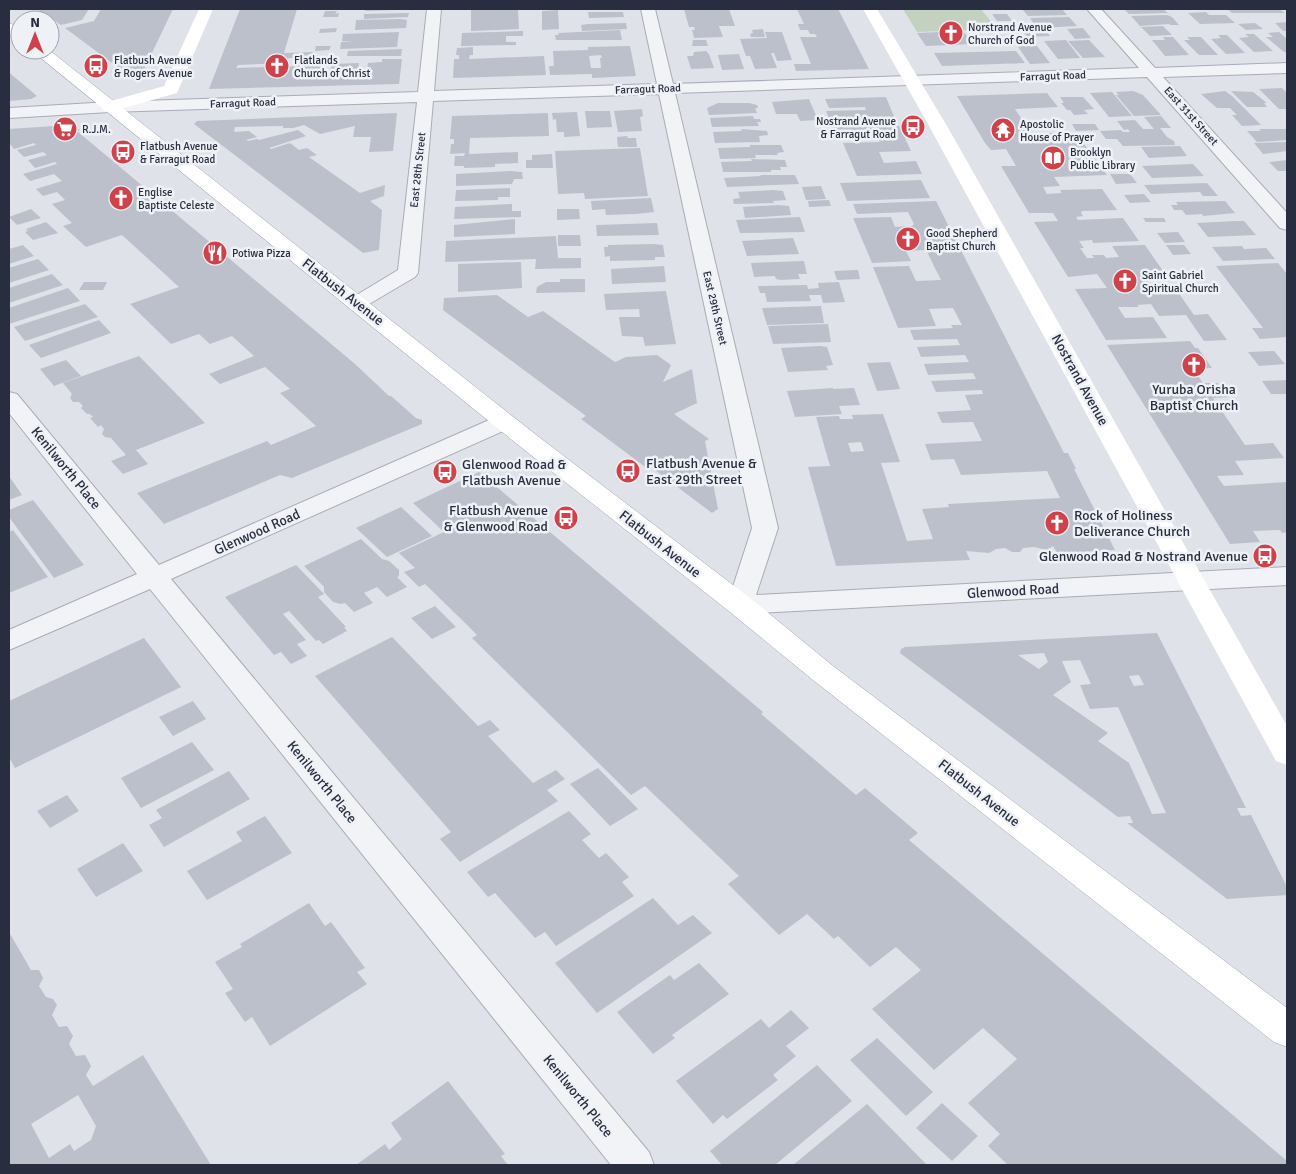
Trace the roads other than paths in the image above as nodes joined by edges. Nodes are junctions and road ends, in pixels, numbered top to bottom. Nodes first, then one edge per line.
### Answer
1 (206, 9) edge
2 (434, 9) edge
3 (648, 9) edge
4 (870, 9) edge
5 (1094, 9) edge
6 (51, 60) edge
7 (1287, 68) edge
8 (1153, 73) junction
9 (912, 81) junction
10 (666, 89) junction
11 (426, 96) junction
12 (110, 107) junction
13 (9, 113) edge
14 (1287, 224) edge
15 (357, 303) junction
16 (9, 399) edge
17 (504, 422) junction
18 (1287, 576) edge
19 (155, 577) junction
20 (1192, 581) junction
21 (740, 606) junction
22 (9, 641) edge
23 (1287, 753) edge
24 (1287, 1030) edge
25 (635, 1165) edge

1 - 12 main road
2 - 11 street, East 28th Street
3 - 10 street, East 29th Street
4 - 9 main road, Nostrand Avenue
5 - 8 street, East 31st Street
6 - 12 main road, Flatbush Avenue
7 - 8 street, Farragut Road
8 - 9 street, Farragut Road
8 - 14 street, East 31st Street
9 - 10 street, Farragut Road
9 - 20 main road, Nostrand Avenue
10 - 11 street, Farragut Road
10 - 21 street, East 29th Street
11 - 12 street, Farragut Road
11 - 15 street, East 28th Street
12 - 13 street, Farragut Road
12 - 15 main road, Flatbush Avenue
15 - 17 main road, Flatbush Avenue
16 - 19 street, Kenilworth Place
17 - 19 street, Glenwood Road
17 - 21 main road, Flatbush Avenue
18 - 20 street, Glenwood Road
19 - 22 street, Glenwood Road
19 - 25 street, Kenilworth Place
20 - 21 street, Glenwood Road
20 - 23 main road, Nostrand Avenue
21 - 24 main road, Flatbush Avenue

